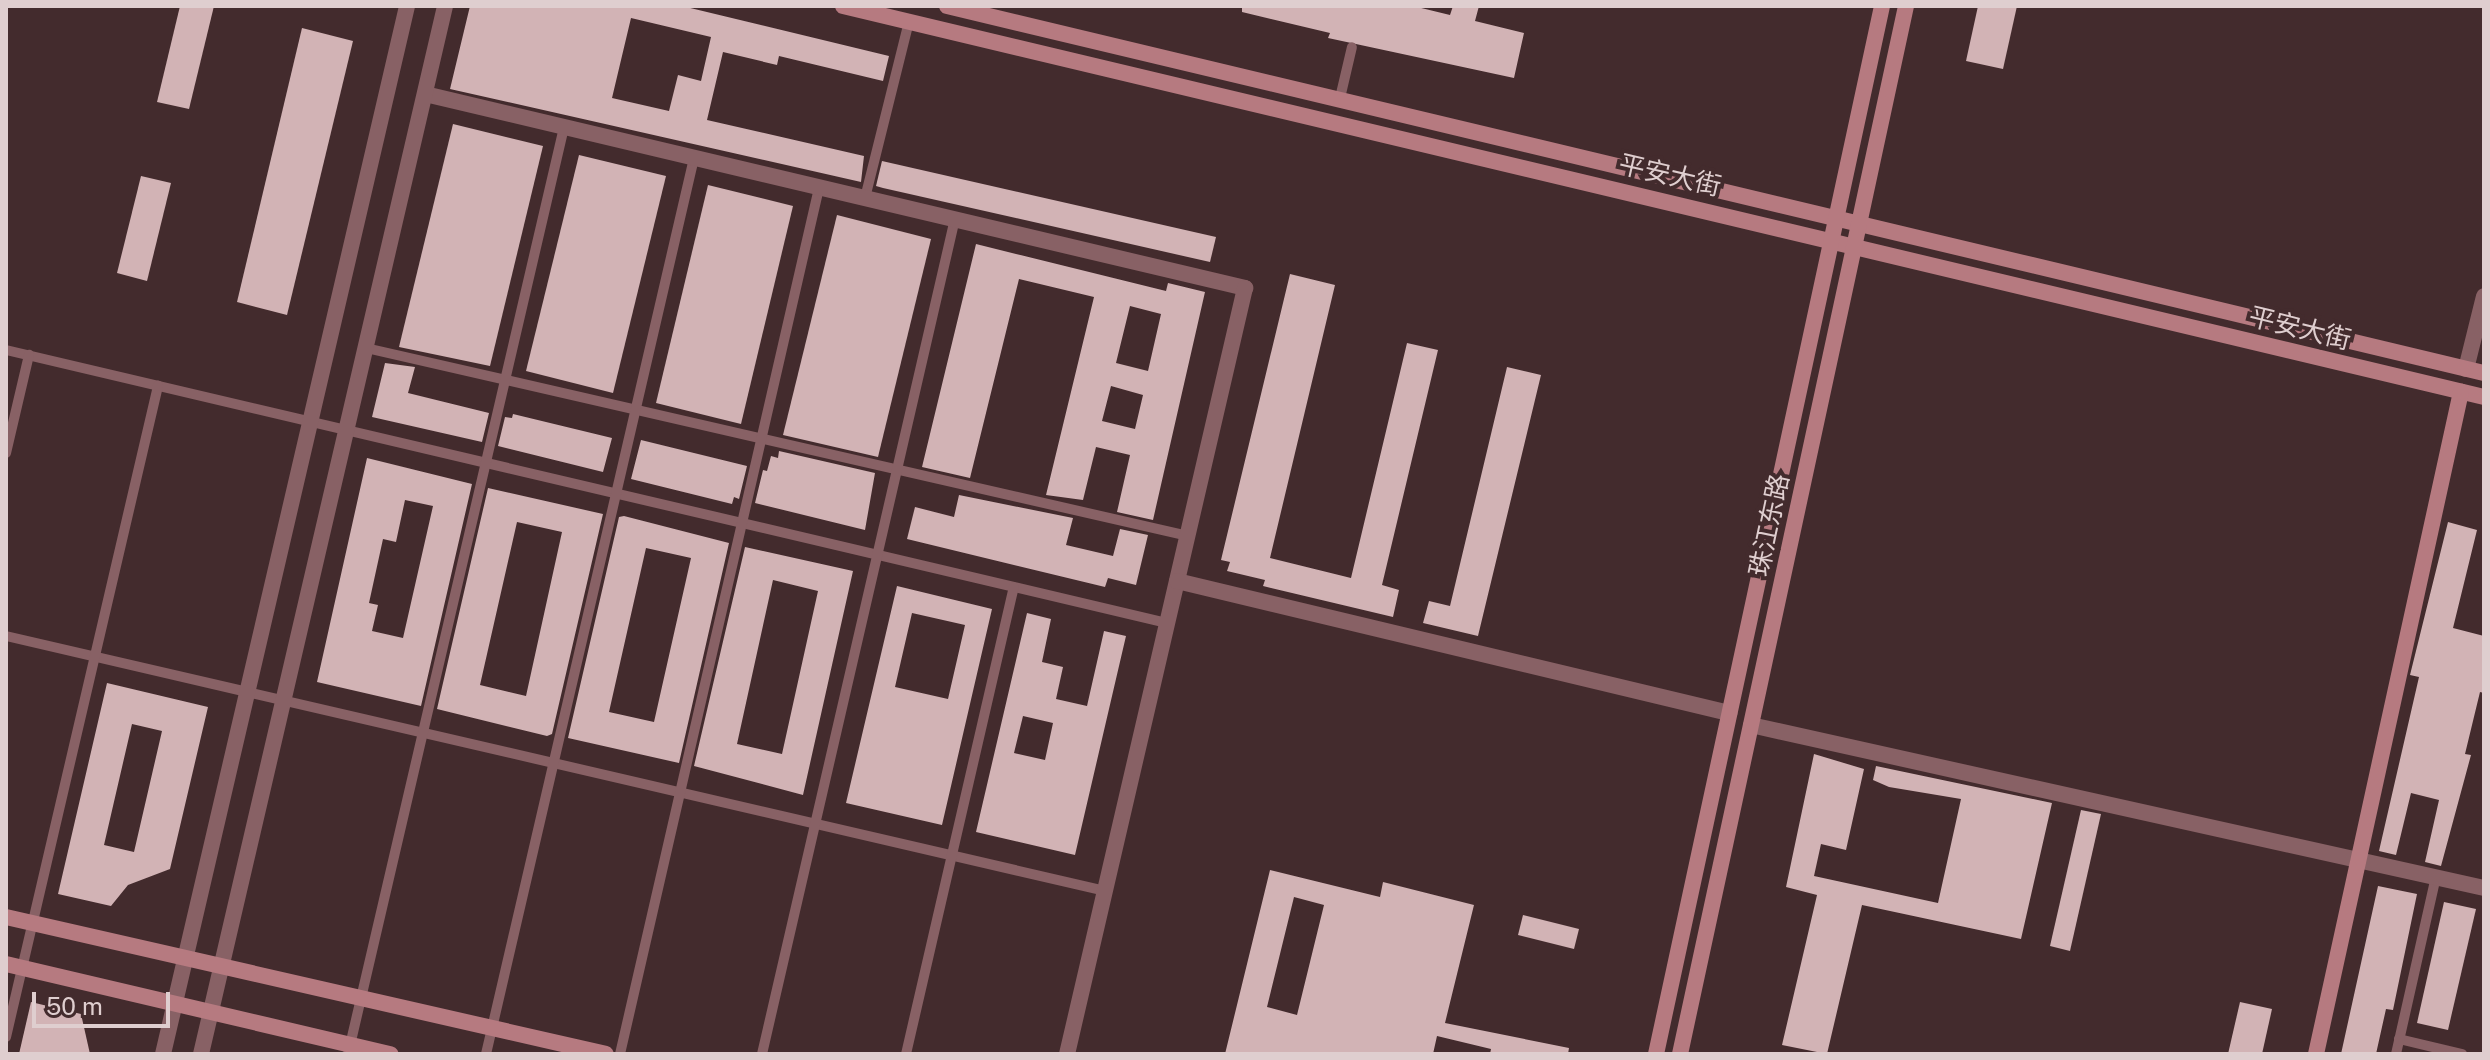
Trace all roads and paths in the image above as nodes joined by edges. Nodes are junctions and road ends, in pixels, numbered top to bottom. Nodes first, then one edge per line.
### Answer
1 (407, 6) edge
2 (445, 6) edge
3 (843, 6) edge
4 (947, 6) edge
5 (1882, 6) edge
6 (1906, 6) edge
7 (909, 21) junction
8 (1352, 47) dead end
9 (425, 94) junction
10 (1340, 98) junction
11 (564, 127) junction
12 (694, 158) junction
13 (819, 188) junction
14 (865, 198) junction
15 (955, 219) junction
16 (1860, 221) junction
17 (1834, 227) junction
18 (1855, 245) junction
19 (2484, 296) edge
20 (366, 348) junction
21 (6, 350) edge
22 (29, 355) junction
23 (2466, 369) junction
24 (2484, 373) edge
25 (505, 380) junction
26 (158, 386) junction
27 (2461, 392) junction
28 (2484, 397) edge
29 (635, 410) junction
30 (310, 422) junction
31 (346, 430) junction
32 (761, 439) junction
33 (6, 453) edge
34 (486, 463) junction
35 (897, 470) junction
36 (616, 493) junction
37 (742, 523) junction
38 (1188, 536) junction
39 (877, 555) junction
40 (1177, 581) junction
41 (1014, 587) junction
42 (1167, 623) junction
43 (6, 636) edge
44 (95, 656) junction
45 (247, 692) junction
46 (283, 700) junction
47 (1729, 713) junction
48 (1751, 725) junction
49 (423, 733) junction
50 (554, 763) junction
51 (680, 792) junction
52 (815, 824) junction
53 (952, 856) junction
54 (2359, 857) junction
55 (2436, 876) junction
56 (2484, 888) edge
57 (1105, 891) junction
58 (6, 917) edge
59 (32, 923) junction
60 (185, 958) junction
61 (14, 966) edge
62 (222, 967) junction
63 (361, 998) junction
64 (175, 1004) junction
65 (211, 1012) junction
66 (492, 1028) junction
67 (6, 1037) edge
68 (2399, 1039) junction
69 (349, 1049) edge
70 (163, 1054) edge
71 (201, 1054) edge
72 (391, 1054) edge
73 (486, 1054) edge
74 (606, 1054) edge
75 (620, 1054) edge
76 (762, 1054) edge
77 (906, 1054) edge
78 (1067, 1054) edge
79 (1656, 1054) edge
80 (1680, 1054) edge
81 (2316, 1054) edge
82 (2396, 1054) edge
83 (2462, 1054) edge

1 - 30 street
2 - 9 street
3 - 7 main road, 平安大街
4 - 10 main road, 平安大街
5 - 17 main road
6 - 16 main road, 珠江东路
7 - 14 lane
7 - 17 main road, 平安大街
8 - 10 lane
9 - 11 street
9 - 20 street
10 - 17 main road, 平安大街
11 - 12 street
11 - 25 lane
12 - 13 street
12 - 29 lane
13 - 14 street
13 - 32 lane
14 - 15 street
15 - 35 lane
15 - 38 street
16 - 17 main road, 平安大街
16 - 18 main road, 珠江东路
16 - 23 main road, 平安大街
17 - 18 main road, 平安大街
17 - 47 main road
18 - 27 main road, 平安大街
18 - 48 main road, 珠江东路
19 - 23 street
20 - 25 lane
20 - 31 street
21 - 22 lane
22 - 26 lane
22 - 33 lane
23 - 24 main road, 平安大街
25 - 29 lane
25 - 34 lane
26 - 30 lane
26 - 44 lane
27 - 28 main road, 平安大街
27 - 54 main road
29 - 32 lane
29 - 36 lane
30 - 31 lane
30 - 45 street
31 - 34 lane
31 - 46 street
32 - 35 lane
32 - 37 lane
34 - 36 lane
34 - 49 lane
35 - 38 lane
35 - 39 lane
36 - 37 lane
36 - 50 lane
37 - 39 lane
37 - 51 lane
38 - 40 street
39 - 41 lane
39 - 52 lane
40 - 42 street
40 - 47 street
41 - 42 lane
41 - 53 lane
42 - 57 street
43 - 44 lane
44 - 45 lane
44 - 59 lane
45 - 46 lane
45 - 60 street
46 - 49 lane
46 - 62 street
47 - 79 main road
48 - 54 street
48 - 80 main road, 珠江东路
49 - 50 lane
49 - 63 lane
50 - 51 lane
50 - 66 lane
51 - 52 lane
51 - 75 lane
52 - 53 lane
52 - 76 lane
53 - 57 lane
53 - 77 lane
54 - 55 street
54 - 81 main road
55 - 56 street
55 - 68 lane
57 - 78 street
58 - 59 main road
59 - 60 main road
59 - 61 lane
60 - 62 main road
60 - 64 street
61 - 64 main road
61 - 67 lane
62 - 63 main road
62 - 65 street
63 - 66 main road
63 - 69 lane
64 - 65 main road
64 - 70 street
65 - 69 main road
65 - 71 street
66 - 73 lane
66 - 74 main road
68 - 82 lane
68 - 83 lane
69 - 72 main road

